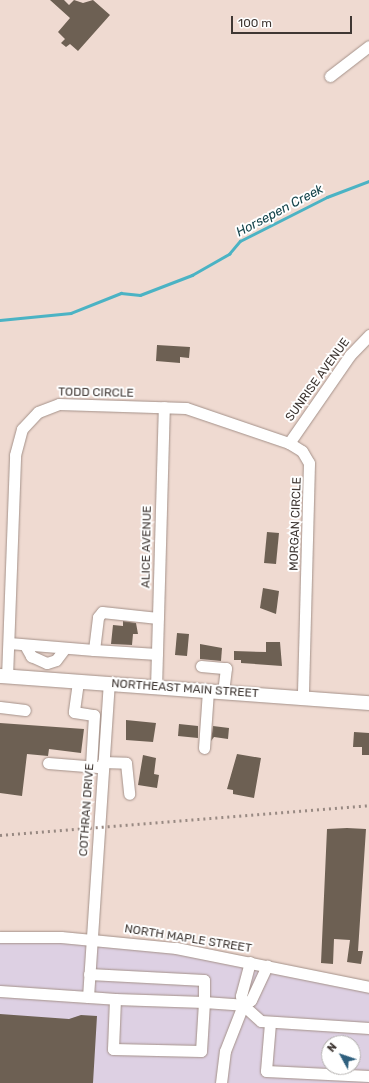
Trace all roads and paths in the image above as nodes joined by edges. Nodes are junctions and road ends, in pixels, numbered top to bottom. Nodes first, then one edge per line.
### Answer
1 (369, 46) edge
2 (330, 76) dead end
3 (369, 335) edge
4 (164, 407) junction
5 (290, 443) junction
6 (5, 613) edge
7 (158, 618) junction
8 (4, 630) edge
9 (25, 645) junction
10 (6, 648) edge
11 (65, 648) junction
12 (94, 650) junction
13 (157, 654) junction
14 (201, 666) dead end
15 (3, 677) edge
16 (78, 682) junction
17 (109, 683) junction
18 (156, 688) junction
19 (208, 691) junction
20 (224, 692) junction
21 (303, 698) junction
22 (369, 703) edge
23 (0, 707) edge
24 (25, 710) dead end
25 (94, 715) junction
26 (106, 716) junction
27 (204, 748) dead end
28 (48, 763) dead end
29 (103, 765) junction
30 (91, 766) junction
31 (129, 794) dead end
32 (0, 937) edge
33 (93, 939) junction
34 (250, 962) junction
35 (267, 966) junction
36 (89, 974) junction
37 (369, 987) edge
38 (0, 991) edge
39 (88, 997) junction
40 (115, 999) junction
41 (204, 1002) junction
42 (243, 1006) junction
43 (270, 1023) junction
44 (369, 1028) edge
45 (369, 1076) edge
46 (221, 1083) edge

1 - 2 street
3 - 5 street, SUNRISE AVENUE
4 - 5 street, MORGAN CIRCLE
4 - 6 street, TODD CIRCLE
4 - 7 street, ALICE AVENUE
5 - 21 street, MORGAN CIRCLE
6 - 8 street, TODD CIRCLE
7 - 12 street
7 - 13 street, ALICE AVENUE
8 - 10 street, TODD CIRCLE
9 - 10 street
9 - 11 street
9 - 11 street
10 - 15 street, TODD CIRCLE
11 - 12 street
12 - 13 street
13 - 18 street, ALICE AVENUE
14 - 20 street
15 - 16 main road, NORTHEAST MAIN STREET
16 - 17 main road, NORTHEAST MAIN STREET
16 - 25 street
17 - 18 main road, NORTHEAST MAIN STREET
17 - 26 street, COTHRAN DRIVE
18 - 19 main road, NORTHEAST MAIN STREET
19 - 20 main road, NORTHEAST MAIN STREET
19 - 27 street
20 - 21 main road, NORTHEAST MAIN STREET
21 - 22 main road, NORTHEAST MAIN STREET
23 - 24 street
25 - 26 street
25 - 30 street
26 - 29 street, COTHRAN DRIVE
28 - 30 street
29 - 30 street
29 - 31 street
29 - 33 street, COTHRAN DRIVE
32 - 33 street, NORTH MAPLE STREET
33 - 34 street, NORTH MAPLE STREET
33 - 36 street, COTHRAN DRIVE
34 - 35 street, NORTH MAPLE STREET
34 - 42 street
35 - 37 street, NORTH MAPLE STREET
35 - 42 street
36 - 39 street, COTHRAN DRIVE
36 - 41 street
38 - 39 street
39 - 40 street
40 - 41 street
40 - 41 street
41 - 42 street
42 - 43 street
42 - 46 street
43 - 44 street
43 - 45 street

